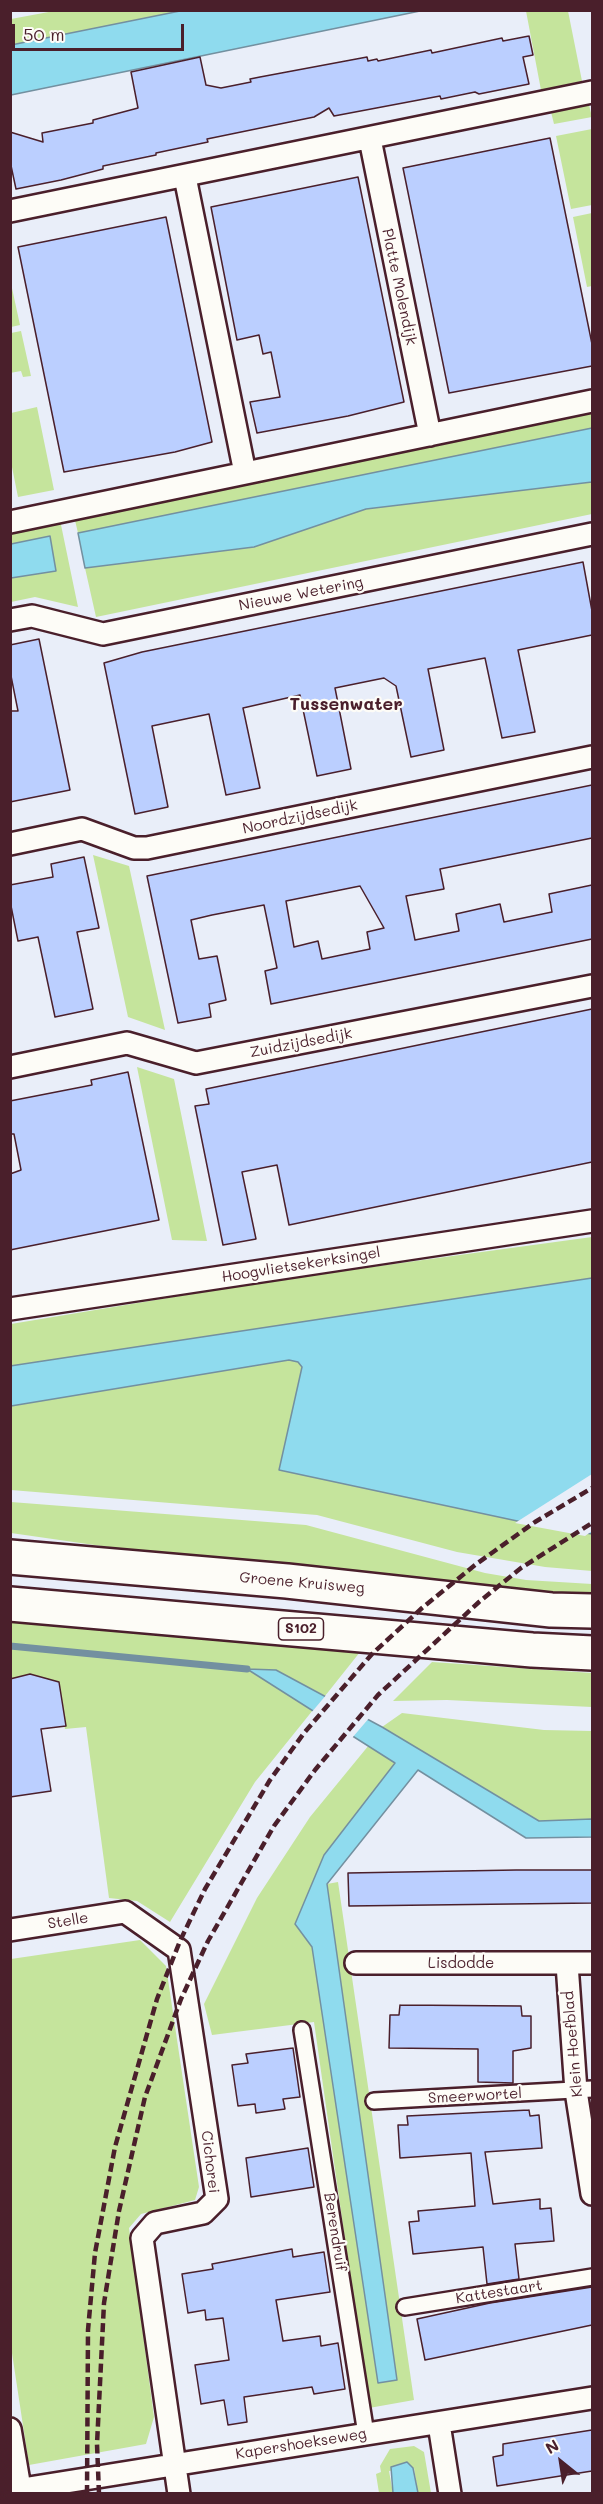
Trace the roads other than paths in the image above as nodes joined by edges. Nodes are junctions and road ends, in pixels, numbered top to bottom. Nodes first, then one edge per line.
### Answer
1 (591, 92) edge
2 (370, 139) junction
3 (185, 177) junction
4 (10, 212) edge
5 (592, 401) edge
6 (430, 435) junction
7 (245, 473) junction
8 (10, 522) edge
9 (592, 534) edge
10 (10, 620) edge
11 (592, 757) edge
12 (10, 844) edge
13 (592, 986) edge
14 (10, 1067) edge
15 (592, 1221) edge
16 (10, 1310) edge
17 (10, 1557) edge
18 (10, 1604) edge
19 (592, 1611) edge
20 (592, 1653) edge
21 (125, 1912) joint
22 (10, 1930) edge
23 (356, 1963) dead end
24 (592, 1963) edge
25 (567, 1964) junction
26 (302, 2030) dead end
27 (584, 2090) edge
28 (374, 2101) dead end
29 (592, 2194) edge
30 (592, 2277) edge
31 (405, 2307) dead end
32 (592, 2398) edge
33 (440, 2424) junction
34 (10, 2429) edge
35 (366, 2434) junction
36 (174, 2464) junction
37 (17, 2491) edge
38 (179, 2493) edge
39 (450, 2493) edge

1 - 2 street
2 - 3 street
2 - 6 street, Platte Molendijk
3 - 4 street
3 - 7 street
5 - 6 street
6 - 7 street
7 - 8 street
9 - 10 street, Nieuwe Wetering
11 - 12 street, Noordzijdsedijk
13 - 14 street, Zuidzijdsedijk
15 - 16 street, Hoogvlietsekerksingel
17 - 19 main road, Groene Kruisweg
18 - 20 main road, S102
21 - 22 street, Stelle
21 - 36 street, Cichorei
23 - 25 street, Lisdodde
24 - 25 street, Lisdodde
25 - 27 street, Klein Hoefblad
26 - 35 street, Berendruif
27 - 28 street, Smeerwortel
27 - 29 street, Klein Hoefblad
30 - 31 street, Kattestaart
32 - 33 street, Kapershoekseweg
33 - 35 street, Kapershoekseweg
33 - 39 street
34 - 37 street
35 - 36 street, Kapershoekseweg
36 - 37 street, Kapershoekseweg
36 - 38 street

